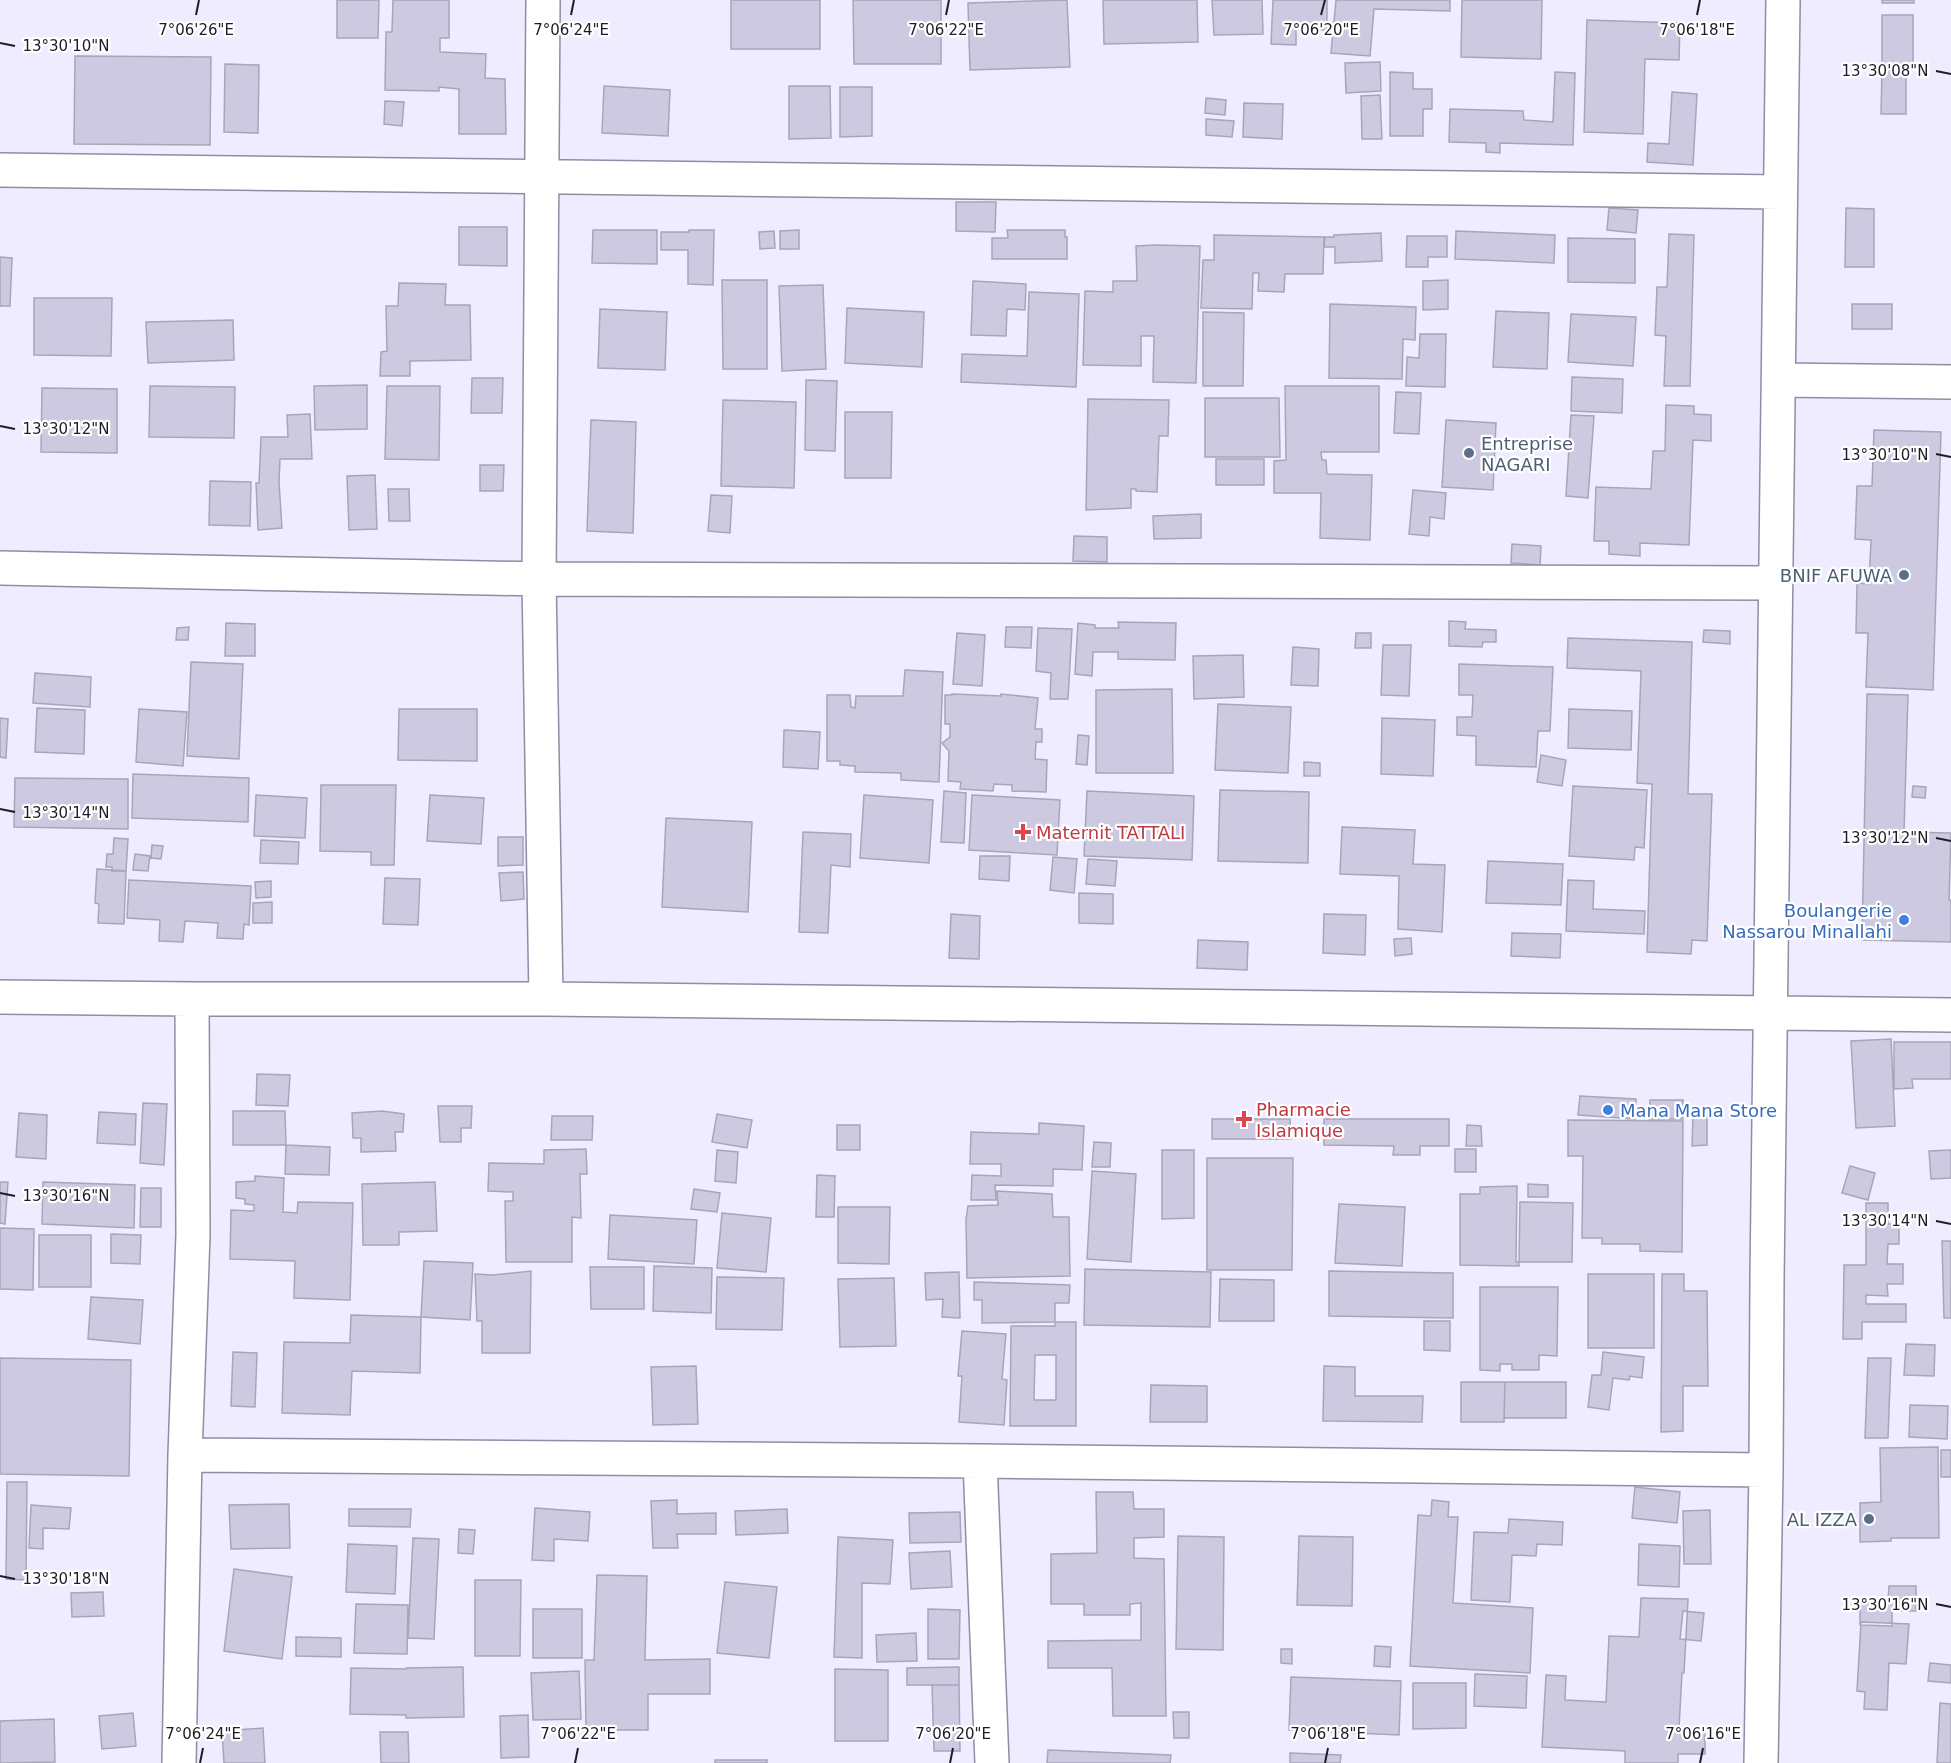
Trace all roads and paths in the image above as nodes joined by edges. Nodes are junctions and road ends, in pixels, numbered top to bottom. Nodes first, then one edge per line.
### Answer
1 (543, 0) edge
2 (1783, 0) edge
3 (0, 170) edge
4 (541, 177) junction
5 (1780, 192) junction
6 (1779, 380) junction
7 (1951, 382) edge
8 (0, 568) edge
9 (540, 579) junction
10 (1776, 583) junction
11 (0, 997) edge
12 (192, 999) junction
13 (546, 999) junction
14 (1771, 1013) junction
15 (1951, 1015) edge
16 (185, 1455) junction
17 (980, 1461) junction
18 (1766, 1470) junction
19 (179, 1763) edge
20 (992, 1763) edge
21 (1761, 1763) edge

1 - 4 street
2 - 5 street
3 - 4 street
4 - 5 street
4 - 9 street
5 - 6 street
6 - 7 street
6 - 10 street
8 - 9 street
9 - 10 street
9 - 13 street
10 - 14 street
11 - 12 street
12 - 13 street
12 - 16 street
13 - 14 street
14 - 15 street
14 - 18 street
16 - 17 street
16 - 19 street
17 - 18 street
17 - 20 street
18 - 21 street

